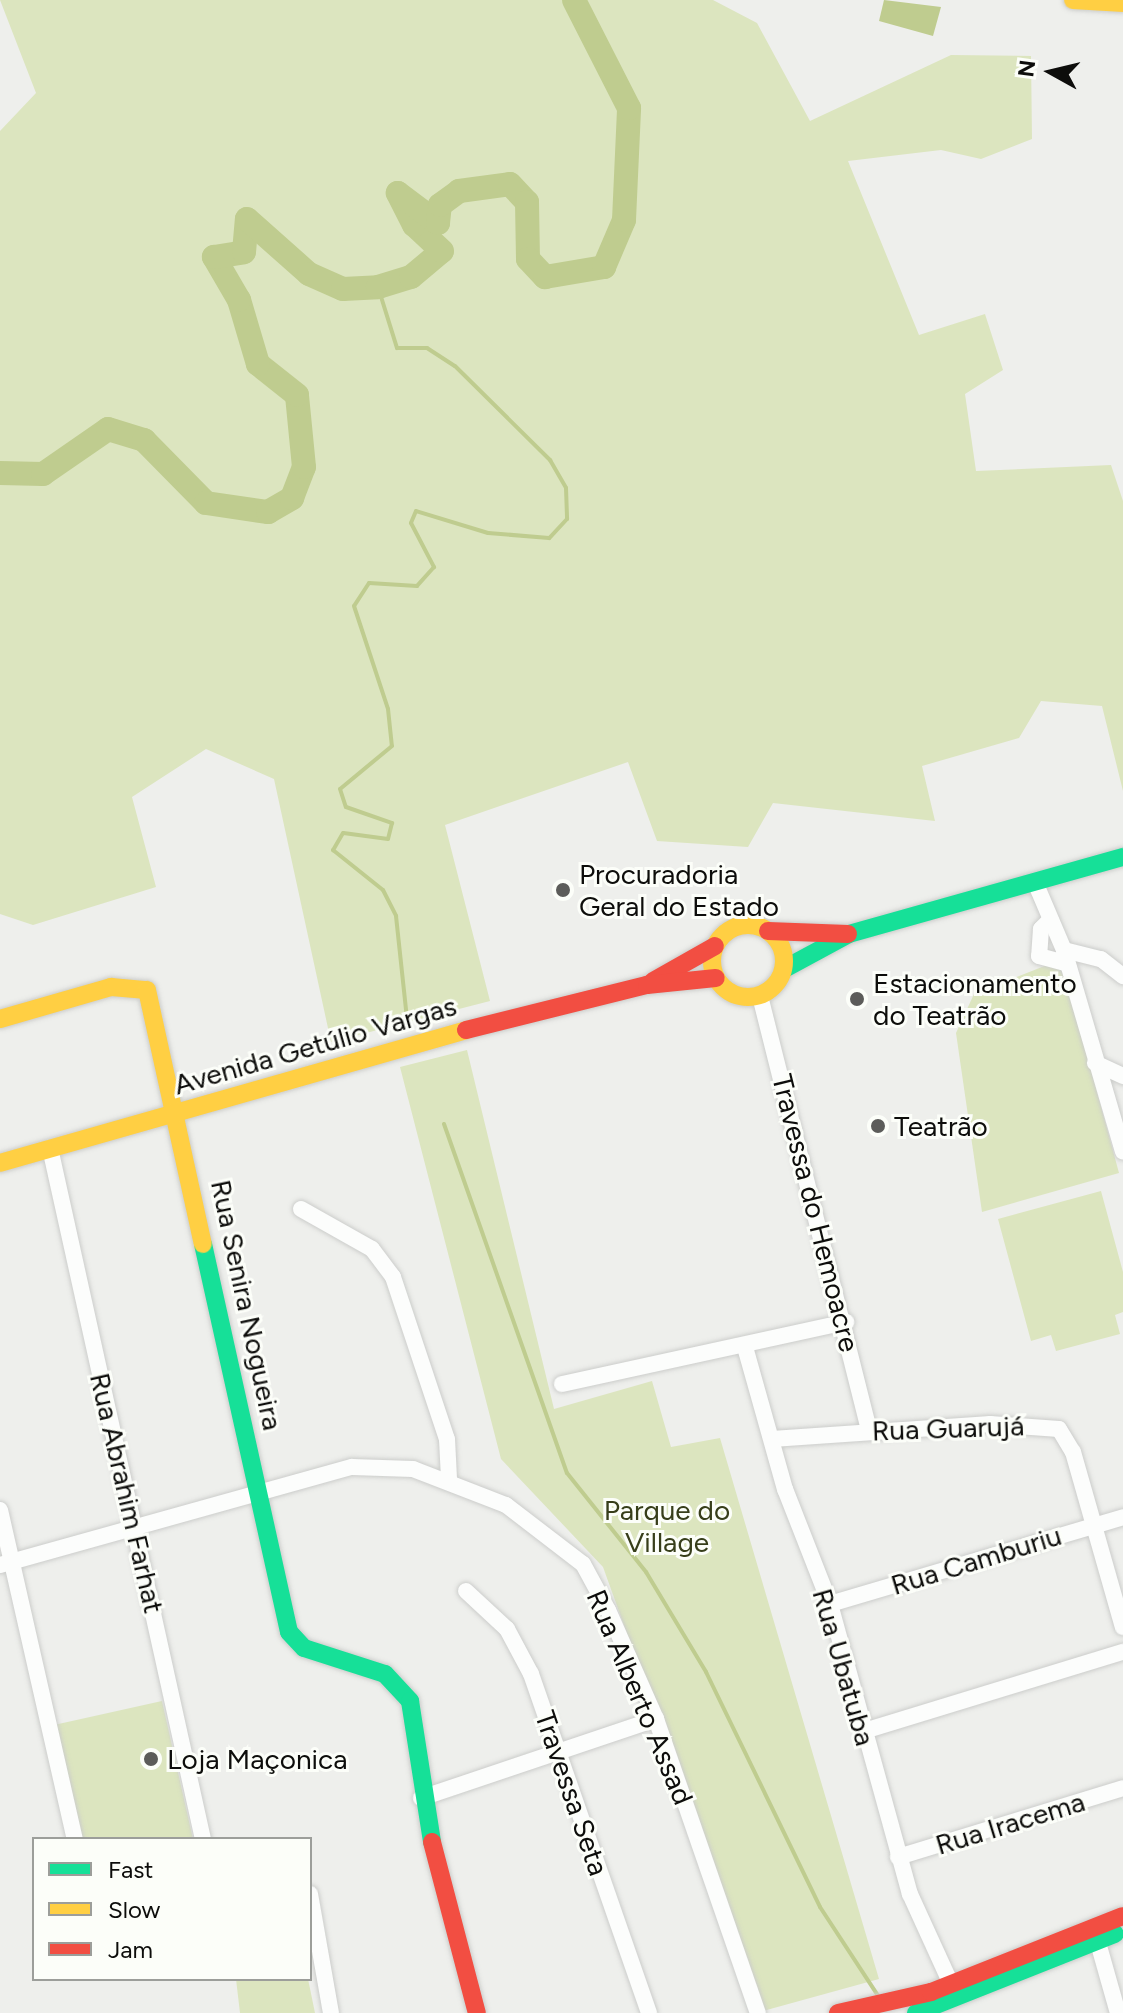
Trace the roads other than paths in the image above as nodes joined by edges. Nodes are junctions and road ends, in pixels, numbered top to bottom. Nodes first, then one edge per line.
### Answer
1 (1073, 0) edge
2 (1123, 3) edge
3 (1123, 857) edge
4 (1035, 882) junction
5 (1050, 920) junction
6 (768, 931) junction
7 (849, 934) junction
8 (715, 946) junction
9 (1065, 957) junction
10 (784, 969) junction
11 (1123, 976) edge
12 (716, 978) junction
13 (647, 985) junction
14 (760, 996) junction
15 (0, 1019) edge
16 (1095, 1063) junction
17 (1123, 1076) edge
18 (178, 1114) junction
19 (50, 1148) junction
20 (1123, 1152) edge
21 (0, 1163) edge
22 (301, 1209) dead end
23 (846, 1322) junction
24 (745, 1347) junction
25 (562, 1384) dead end
26 (869, 1431) junction
27 (772, 1439) junction
28 (449, 1479) junction
29 (259, 1495) junction
30 (0, 1510) edge
31 (1123, 1517) edge
32 (1094, 1525) junction
33 (136, 1528) junction
34 (6, 1564) edge
35 (466, 1591) dead end
36 (830, 1604) junction
37 (1122, 1619) edge
38 (1123, 1652) edge
39 (656, 1719) junction
40 (864, 1731) junction
41 (557, 1756) junction
42 (1123, 1788) edge
43 (421, 1798) junction
44 (74, 1837) edge
45 (203, 1837) edge
46 (898, 1857) junction
47 (312, 1905) edge
48 (1123, 1916) edge
49 (1123, 1932) edge
50 (1097, 1939) junction
51 (951, 1984) junction
52 (933, 1999) junction
53 (331, 2013) edge
54 (477, 2013) edge
55 (649, 2013) edge
56 (758, 2013) edge
57 (838, 2013) edge
58 (916, 2013) edge
59 (1118, 2013) edge

1 - 2 street
3 - 4 street
4 - 5 street
4 - 7 street
5 - 9 street
5 - 9 street
6 - 7 street
6 - 8 street
6 - 10 street
7 - 10 street
8 - 12 street
8 - 13 street, Avenida Getúlio Vargas
9 - 11 street
9 - 16 street
10 - 14 street
12 - 13 street, Avenida Getúlio Vargas
12 - 14 street
13 - 18 street, Avenida Getúlio Vargas
14 - 23 street, Travessa do Hemoacre
15 - 18 street, Rua Senira Nogueira
16 - 17 street
16 - 20 street
18 - 19 street, Avenida Getúlio Vargas
18 - 29 street, Rua Senira Nogueira
19 - 21 street, Avenida Getúlio Vargas
19 - 33 street, Rua Abrahim Farhat
22 - 28 street
23 - 24 street
23 - 26 street, Travessa do Hemoacre
24 - 25 street
24 - 27 street, Rua Ubatuba
26 - 27 street, Rua Guarujá
26 - 32 street, Rua Guarujá
27 - 36 street, Rua Ubatuba
28 - 29 street, Rua Alberto Assad
28 - 39 street, Rua Alberto Assad
29 - 33 street, Rua Alberto Assad
29 - 43 street, Rua Senira Nogueira
30 - 34 street
31 - 32 street, Rua Camburiu
32 - 36 street, Rua Camburiu
32 - 37 street, Rua Guarujá
33 - 34 street, Rua Alberto Assad
33 - 45 street, Rua Abrahim Farhat
34 - 44 street
35 - 41 street, Travessa Seta
36 - 40 street, Rua Ubatuba
38 - 40 street
39 - 41 street
39 - 56 street, Rua Alberto Assad
40 - 46 street, Rua Ubatuba
41 - 43 street
41 - 55 street, Travessa Seta
42 - 46 street, Rua Iracema
43 - 54 street
46 - 51 street, Rua Ubatuba
47 - 53 street
48 - 51 street
49 - 50 street
50 - 52 street
50 - 59 street
51 - 52 street
52 - 57 street
52 - 58 street

